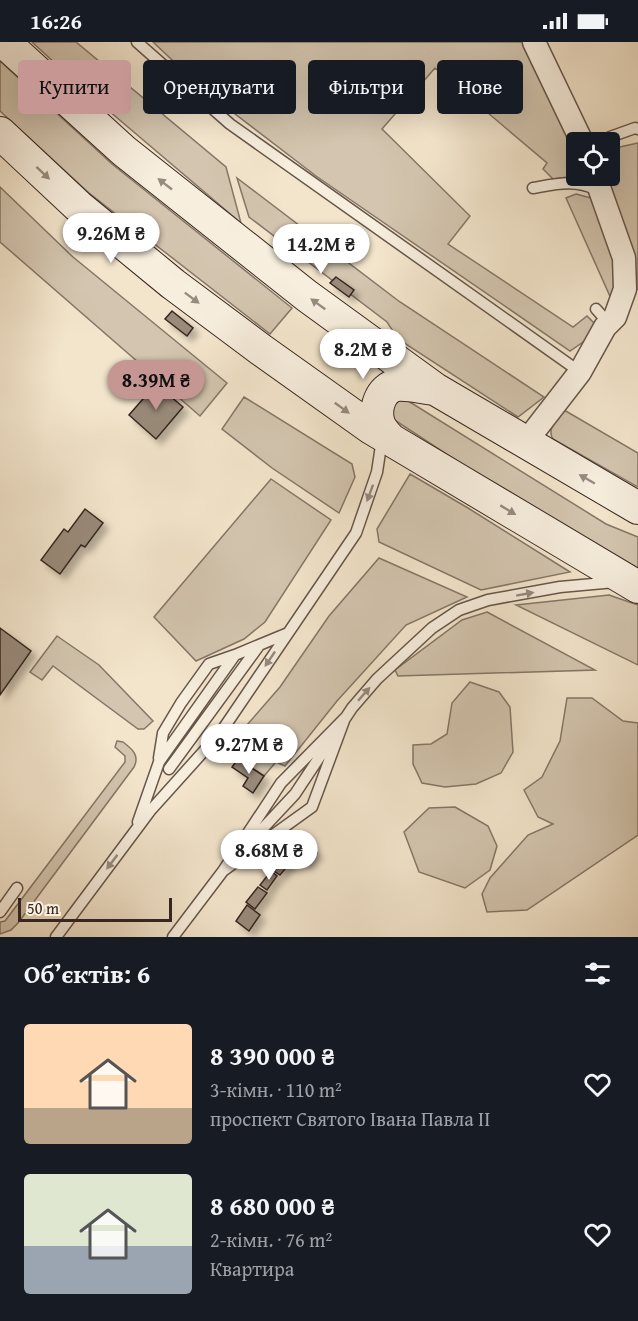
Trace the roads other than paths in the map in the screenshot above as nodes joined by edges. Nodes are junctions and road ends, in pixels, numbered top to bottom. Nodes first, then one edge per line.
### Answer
1 (4, 42) edge
2 (137, 42) edge
3 (534, 42) edge
4 (638, 129) edge
5 (577, 132) edge
6 (0, 133) edge
7 (620, 133) edge
8 (566, 183) edge
9 (599, 186) edge
10 (533, 188) dead end
11 (580, 372) junction
12 (435, 389) junction
13 (386, 438) junction
14 (525, 443) junction
15 (638, 508) edge
16 (632, 584) edge
17 (288, 633) junction
18 (258, 646) junction
19 (235, 655) junction
20 (345, 718) junction
21 (159, 762) junction
22 (169, 769) dead end
23 (135, 832) junction
24 (223, 871) junction
25 (17, 888) dead end
26 (0, 912) edge
27 (56, 937) edge
28 (173, 937) edge

12 -> 1 main road
2 - 11 lane
3 - 5 street
4 - 7 lane
6 -> 13 main road
8 - 10 lane
9 - 11 street
11 - 14 street
12 - 13 main road
12 - 14 main road
13 -> 16 main road
13 -> 17 lane
15 -> 14 main road
20 -> 16 lane
17 - 18 lane
17 -> 23 lane
18 - 19 lane
18 - 22 lane
19 - 21 lane
19 - 21 lane
20 - 24 lane
20 - 24 lane
20 - 24 lane
21 - 23 lane
23 -> 27 lane
24 - 28 lane
25 - 26 lane

